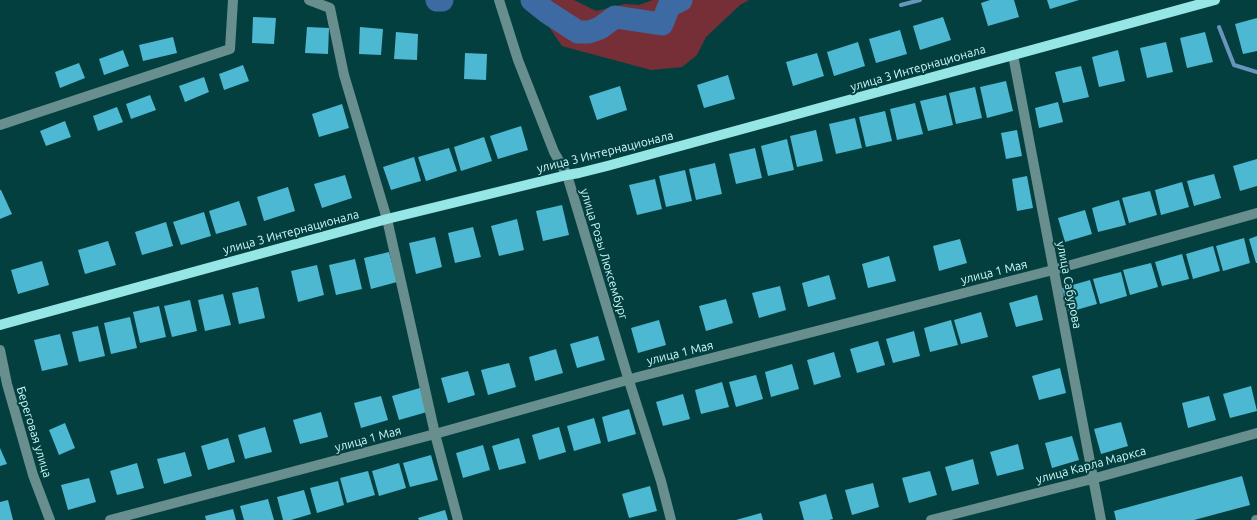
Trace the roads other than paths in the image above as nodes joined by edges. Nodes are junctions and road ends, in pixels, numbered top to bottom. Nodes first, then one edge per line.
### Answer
1 (233, 0) edge
2 (308, 0) edge
3 (499, 0) edge
4 (1215, 0) edge
5 (1013, 55) junction
6 (0, 125) edge
7 (567, 174) junction
8 (1257, 213) edge
9 (387, 219) junction
10 (1053, 270) junction
11 (0, 325) edge
12 (0, 350) edge
13 (628, 381) junction
14 (435, 434) junction
15 (1257, 434) edge
16 (1092, 479) junction
17 (50, 520) edge
18 (110, 520) edge
19 (458, 520) edge
20 (671, 520) edge
21 (932, 520) edge
22 (1101, 520) edge

1 - 6 street
2 - 9 street
3 - 7 street, улица Розы Люксембург
4 - 5 main road, улица 3 Интернационала
5 - 7 main road, улица 3 Интернационала
5 - 10 street, улица Сабурова
7 - 9 main road, улица 3 Интернационала
7 - 13 street, улица Розы Люксембург
8 - 10 street, улица 1 Мая
9 - 11 main road, улица 3 Интернационала
9 - 14 street
10 - 13 street, улица 1 Мая
10 - 16 street, улица Сабурова
12 - 17 street, Береговая улица
13 - 14 street, улица 1 Мая
13 - 20 street, улица Розы Люксембург
14 - 18 street, улица 1 Мая
14 - 19 street
15 - 16 street, улица Карла Маркса
16 - 21 street, улица Карла Маркса
16 - 22 street, улица Сабурова

